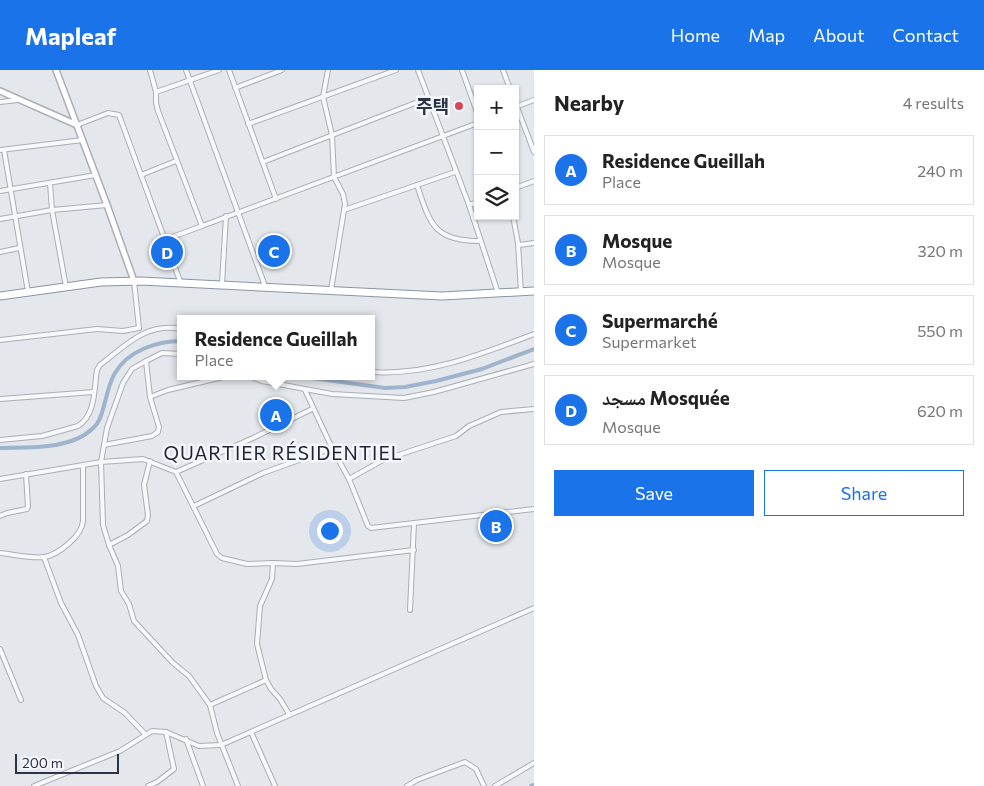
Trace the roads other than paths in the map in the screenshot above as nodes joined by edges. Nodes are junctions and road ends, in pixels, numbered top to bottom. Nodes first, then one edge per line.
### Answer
1 (56, 70) edge
2 (150, 70) edge
3 (186, 70) edge
4 (219, 70) edge
5 (229, 70) edge
6 (282, 70) edge
7 (328, 70) edge
8 (396, 70) edge
9 (418, 70) edge
10 (462, 70) edge
11 (503, 70) edge
12 (190, 81) junction
13 (509, 85) edge
14 (235, 88) junction
15 (0, 91) edge
16 (156, 92) junction
17 (323, 97) junction
18 (428, 98) junction
19 (20, 100) junction
20 (534, 100) edge
21 (0, 102) edge
22 (474, 104) edge
23 (519, 106) edge
24 (519, 114) edge
25 (248, 124) junction
26 (474, 124) edge
27 (77, 125) junction
28 (332, 135) junction
29 (442, 136) junction
30 (534, 136) edge
31 (529, 138) junction
32 (83, 140) junction
33 (2, 150) edge
34 (534, 152) edge
35 (176, 161) junction
36 (263, 162) junction
37 (455, 172) junction
38 (96, 175) junction
39 (141, 175) junction
40 (334, 177) junction
41 (534, 181) edge
42 (50, 183) junction
43 (417, 185) junction
44 (519, 187) edge
45 (10, 189) junction
46 (0, 191) edge
47 (276, 199) junction
48 (474, 203) edge
49 (107, 205) junction
50 (468, 205) junction
51 (52, 210) junction
52 (344, 210) junction
53 (238, 212) junction
54 (14, 216) junction
55 (226, 216) junction
56 (0, 219) edge
57 (514, 220) edge
58 (202, 226) junction
59 (164, 240) junction
60 (480, 241) junction
61 (534, 242) edge
62 (518, 245) junction
63 (19, 248) junction
64 (0, 252) edge
65 (134, 281) junction
66 (180, 281) junction
67 (222, 284) junction
68 (265, 286) junction
69 (66, 287) junction
70 (331, 290) junction
71 (534, 291) edge
72 (28, 292) junction
73 (521, 292) junction
74 (498, 293) junction
75 (0, 296) edge
76 (139, 328) junction
77 (177, 329) edge
78 (141, 333) junction
79 (534, 334) edge
80 (0, 340) edge
81 (177, 354) edge
82 (146, 360) junction
83 (534, 364) edge
84 (375, 372) edge
85 (210, 380) edge
86 (265, 380) edge
87 (304, 390) junction
88 (94, 392) junction
89 (150, 397) junction
90 (0, 399) edge
91 (312, 409) junction
92 (534, 409) edge
93 (0, 440) edge
94 (104, 445) junction
95 (332, 448) junction
96 (101, 462) junction
97 (150, 462) junction
98 (83, 465) junction
99 (176, 472) junction
100 (26, 474) junction
101 (0, 479) edge
102 (349, 479) junction
103 (194, 506) junction
104 (534, 509) edge
105 (0, 516) edge
106 (414, 523) junction
107 (109, 545) junction
108 (414, 550) junction
109 (0, 553) edge
110 (44, 557) junction
111 (273, 563) junction
112 (534, 608) edge
113 (410, 610) dead end
114 (0, 649) edge
115 (266, 680) junction
116 (21, 700) dead end
117 (210, 705) junction
118 (289, 714) junction
119 (166, 732) junction
120 (251, 732) junction
121 (145, 734) junction
122 (186, 740) junction
123 (221, 745) junction
124 (534, 764) edge
125 (34, 786) edge
126 (148, 786) edge
127 (203, 786) edge
128 (238, 786) edge
129 (275, 786) edge
130 (407, 786) edge
131 (484, 786) edge
132 (495, 786) edge

1 - 27 street
2 - 16 street
3 - 12 street
4 - 12 street
5 - 14 street
6 - 14 street
7 - 17 street
8 - 17 street
9 - 18 street
10 - 22 street
11 - 13 street
12 - 16 street
12 - 53 street
14 - 25 street
15 - 19 street
16 - 35 street
17 - 25 street
17 - 28 street
18 - 28 street
18 - 29 street
19 - 21 street
19 - 27 street
20 - 23 street
24 - 31 street
25 - 36 street
26 - 29 street
27 - 32 street
27 - 39 street
28 - 36 street
28 - 40 street
29 - 37 street
29 - 40 street
30 - 31 street
31 - 34 street
32 - 33 street
32 - 38 street
33 - 45 street
35 - 39 street
35 - 58 street
36 - 47 street
37 - 43 street
37 - 50 street
38 - 42 street
38 - 49 street
39 - 59 street
40 - 47 street
40 - 52 street
41 - 44 street
42 - 45 street
42 - 51 street
43 - 52 street
43 - 60 street
45 - 46 street
45 - 54 street
47 - 53 street
48 - 50 street
49 - 51 street
49 - 65 street
50 - 60 street
51 - 54 street
51 - 69 street
52 - 70 street
53 - 55 street
53 - 68 street
54 - 56 street
54 - 63 street
55 - 58 street
55 - 67 street
57 - 62 street
58 - 59 street
59 - 66 street
60 - 74 street
61 - 62 street
62 - 73 street
63 - 64 street
63 - 72 street
65 - 66 highway
65 - 69 highway
65 - 76 street
66 - 67 highway
67 - 68 highway
68 - 70 highway
69 - 72 highway
70 - 74 highway
71 - 73 highway
72 - 75 highway
73 - 74 highway
76 - 78 street
76 - 80 street
77 - 78 street
78 - 88 street
79 - 84 street
81 - 82 street
82 - 89 street
82 - 94 street
83 - 87 street
85 - 89 street
86 - 87 street
87 - 91 street
88 - 90 street
88 - 93 street
89 - 94 street
91 - 95 street
91 - 99 street
92 - 102 street
94 - 96 street
95 - 102 street
95 - 103 street
96 - 97 street
96 - 98 street
96 - 107 street
97 - 99 street
97 - 107 street
98 - 100 street
98 - 110 street
99 - 103 street
100 - 101 street
100 - 105 street
102 - 106 street
103 - 111 street
104 - 106 street
106 - 108 street
107 - 117 street
108 - 111 street
108 - 113 street
109 - 110 street
110 - 121 street
111 - 115 street
112 - 118 street
114 - 116 street
115 - 117 street
115 - 118 street
117 - 123 street
118 - 120 street
119 - 121 street
119 - 122 street
119 - 126 street
120 - 123 street
120 - 129 street
121 - 125 street
122 - 123 street
122 - 127 street
123 - 128 street
124 - 132 street
130 - 131 street

